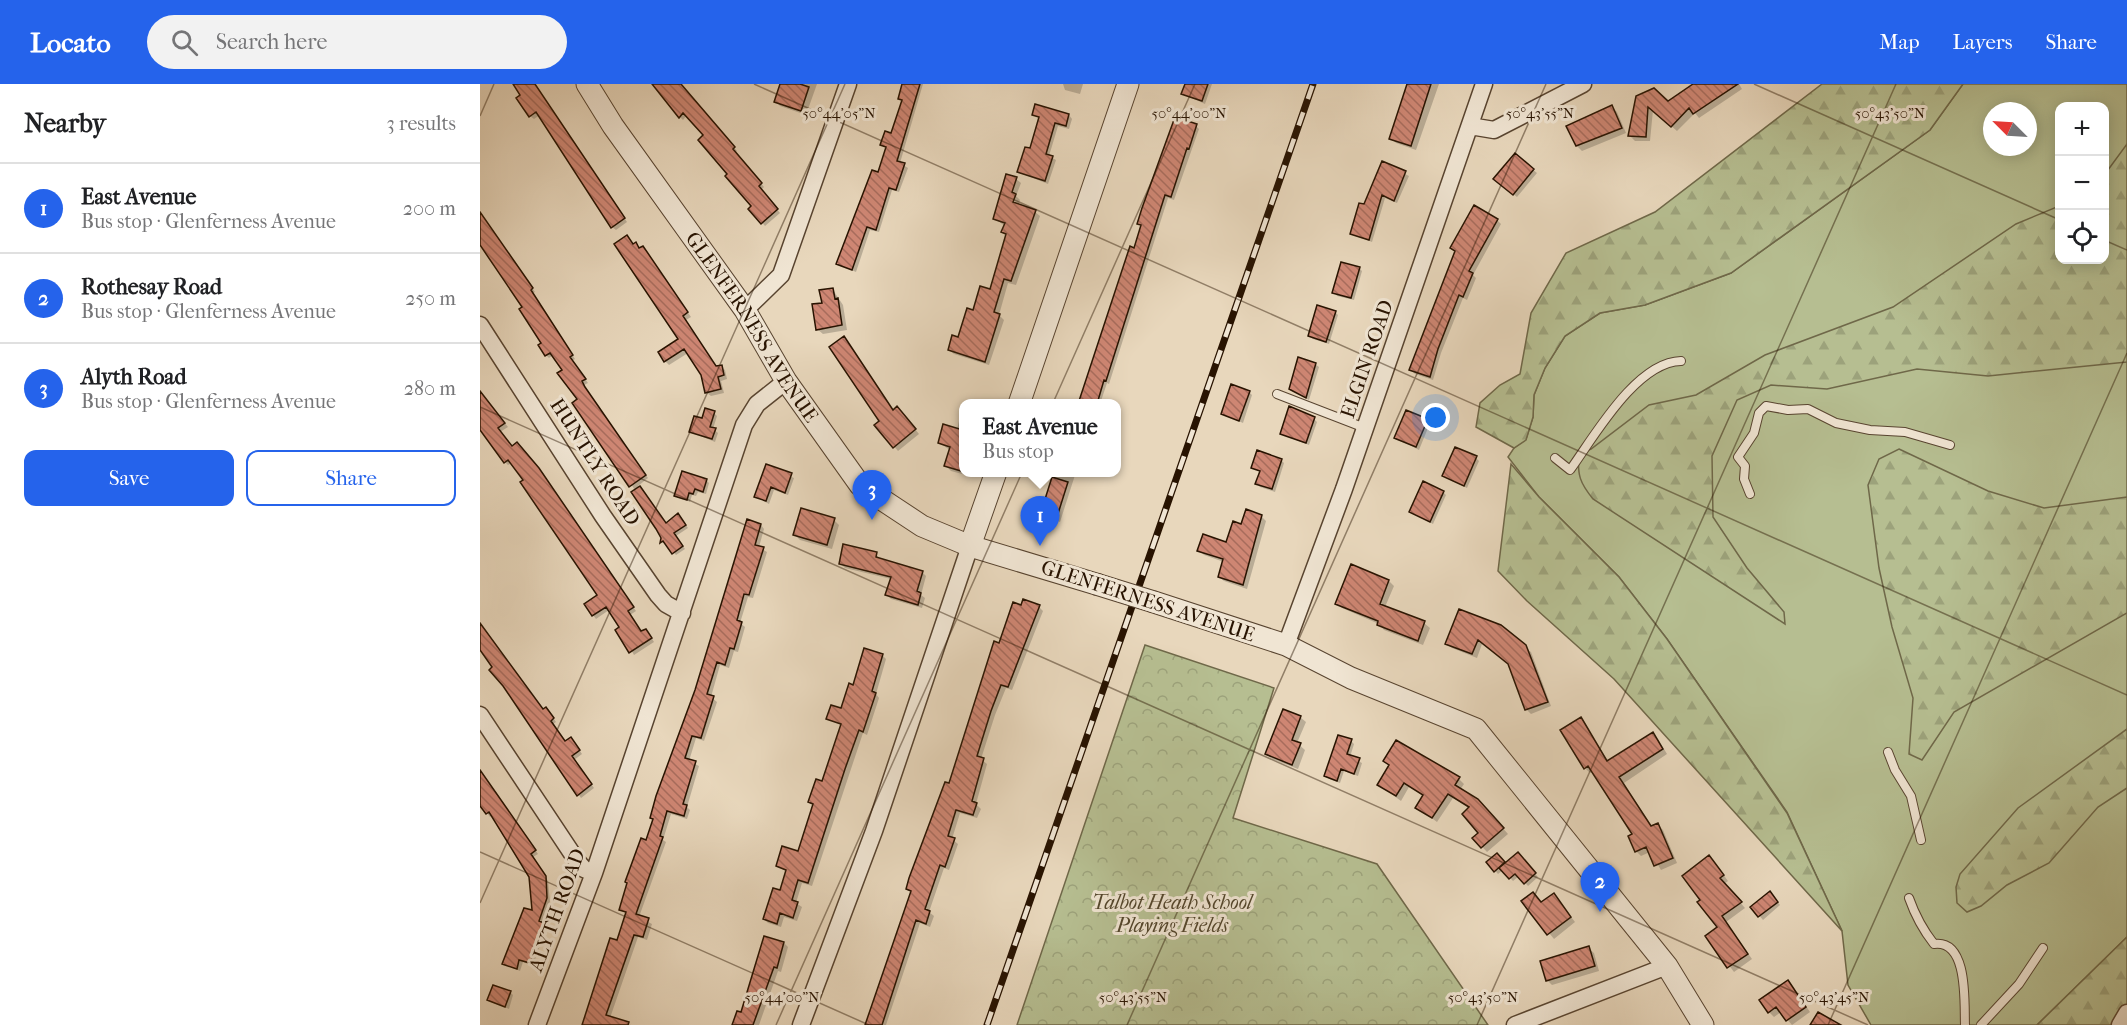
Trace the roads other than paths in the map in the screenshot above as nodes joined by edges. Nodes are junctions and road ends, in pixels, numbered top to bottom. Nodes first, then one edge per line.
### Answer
1 (587, 84) edge
2 (848, 84) edge
3 (1128, 84) edge
4 (1484, 84) edge
5 (1583, 84) edge
6 (1470, 126) junction
7 (745, 310) junction
8 (480, 325) edge
9 (1681, 361) dead end
10 (786, 381) junction
11 (1277, 394) dead end
12 (1021, 399) edge
13 (1365, 428) junction
14 (1950, 445) dead end
15 (1555, 459) dead end
16 (994, 477) edge
17 (1750, 494) dead end
18 (970, 546) junction
19 (682, 613) junction
20 (1286, 645) junction
21 (480, 715) edge
22 (1888, 752) dead end
23 (1921, 840) dead end
24 (594, 873) junction
25 (1909, 898) dead end
26 (2043, 948) dead end
27 (1667, 966) junction
28 (2127, 1013) edge
29 (537, 1025) edge
30 (801, 1025) edge
31 (1515, 1025) edge
32 (1703, 1025) edge
33 (1965, 1025) edge
34 (1981, 1025) edge
35 (2120, 1025) edge

1 - 7 street, GLENFERNESS AVENUE
2 - 7 street
3 - 12 street
4 - 6 street, ELGIN ROAD
5 - 6 street
6 - 13 street, ELGIN ROAD
7 - 10 street, GLENFERNESS AVENUE
8 - 19 street, HUNTLY ROAD
9 - 15 lane
10 - 18 street, GLENFERNESS AVENUE
10 - 19 street, ALYTH ROAD
11 - 13 lane
13 - 20 street, ELGIN ROAD
14 - 17 lane
16 - 18 street
18 - 20 street, GLENFERNESS AVENUE, bridge
18 - 30 street
19 - 24 street, ALYTH ROAD
20 - 27 street, GLENFERNESS AVENUE
21 - 24 street
22 - 23 lane
24 - 29 street, ALYTH ROAD
25 - 33 lane
26 - 34 lane
27 - 31 street
27 - 32 street, GLENFERNESS AVENUE
28 - 35 street

